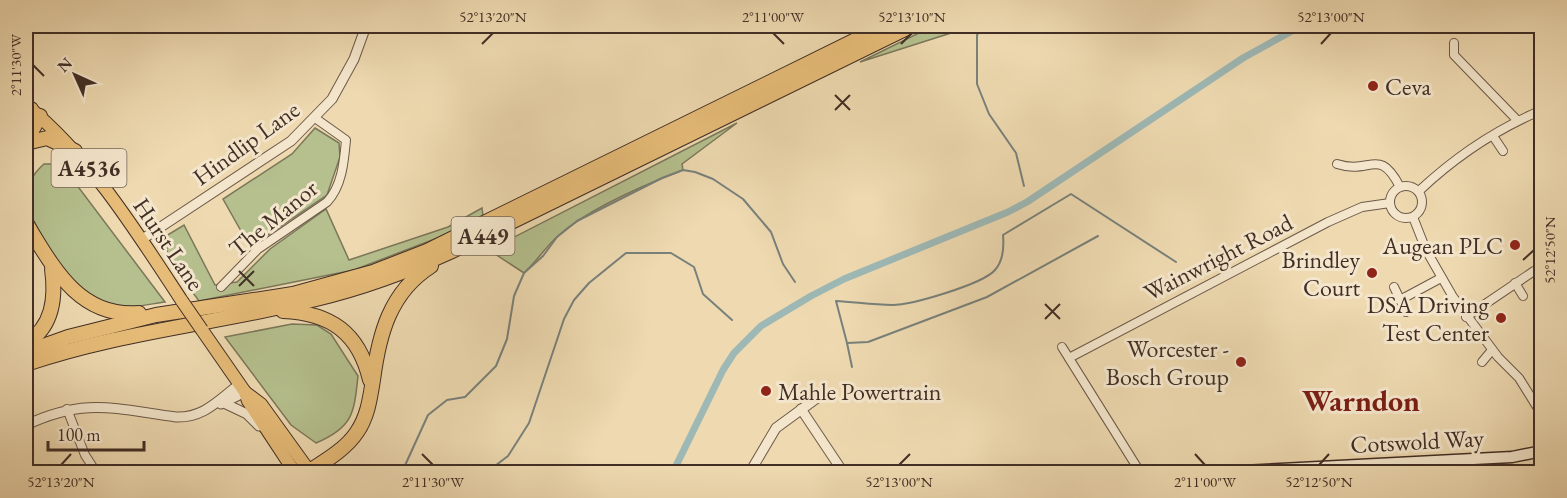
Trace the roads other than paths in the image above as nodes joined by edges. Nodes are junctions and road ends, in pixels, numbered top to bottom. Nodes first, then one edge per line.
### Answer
1 (366, 26) edge
2 (884, 26) edge
3 (911, 26) edge
4 (1454, 43) dead end
5 (1542, 110) edge
6 (30, 112) edge
7 (315, 118) junction
8 (1517, 120) junction
9 (1493, 135) junction
10 (26, 142) edge
11 (75, 151) junction
12 (1503, 151) dead end
13 (1337, 164) dead end
14 (1400, 187) junction
15 (1419, 191) junction
16 (1390, 203) junction
17 (1413, 217) junction
18 (26, 223) edge
19 (141, 240) junction
20 (450, 252) junction
21 (51, 264) junction
22 (1533, 271) dead end
23 (1441, 278) junction
24 (1515, 283) junction
25 (1394, 286) dead end
26 (220, 287) dead end
27 (1524, 296) dead end
28 (1400, 300) junction
29 (269, 309) junction
30 (1406, 312) dead end
31 (156, 315) junction
32 (1466, 317) junction
33 (26, 343) edge
34 (1062, 347) dead end
35 (1492, 350) junction
36 (26, 352) edge
37 (1069, 358) junction
38 (1482, 362) dead end
39 (26, 364) edge
40 (242, 388) junction
41 (372, 388) junction
42 (817, 398) dead end
43 (221, 404) junction
44 (67, 409) junction
45 (801, 409) junction
46 (1542, 415) edge
47 (26, 425) edge
48 (270, 435) junction
49 (1542, 451) edge
50 (96, 472) edge
51 (303, 472) edge
52 (750, 472) edge
53 (843, 472) edge
54 (1140, 472) edge
55 (1223, 472) edge

1 - 7 street, Hindlip Lane
2 - 31 highway, A449
3 - 20 highway, A449
4 - 8 street
5 - 8 street
6 - 10 highway
6 - 11 main road, Hurst Lane / A4536
7 - 19 street, Hindlip Lane
7 - 26 street, The Manor
8 - 9 street
9 - 12 street
9 - 15 street
10 - 11 highway
11 - 19 main road, Hurst Lane / A4536
13 - 14 street
14 - 15 street
14 - 16 street
15 - 17 street
16 - 17 street
16 - 37 street, Wainwright Road
17 - 23 street
18 - 21 highway
19 - 40 main road, Hurst Lane / A4536, bridge
20 - 29 highway, A449
20 - 41 highway
21 - 31 highway
21 - 33 highway
22 - 24 street
23 - 28 street
23 - 32 street
24 - 27 street
24 - 32 street
25 - 28 street
28 - 30 street
29 - 39 highway, A449
29 - 41 highway
31 - 36 highway, A449
32 - 35 street
34 - 37 street
35 - 38 street
35 - 46 street
37 - 54 street
40 - 43 street
40 - 48 main road, A4536
40 - 51 main road, A4536
41 - 51 highway
42 - 45 street
43 - 44 street
43 - 48 street
44 - 47 street
44 - 50 street
45 - 52 street
45 - 53 street
48 - 51 main road, A4536
49 - 55 main road, Cotswold Way

